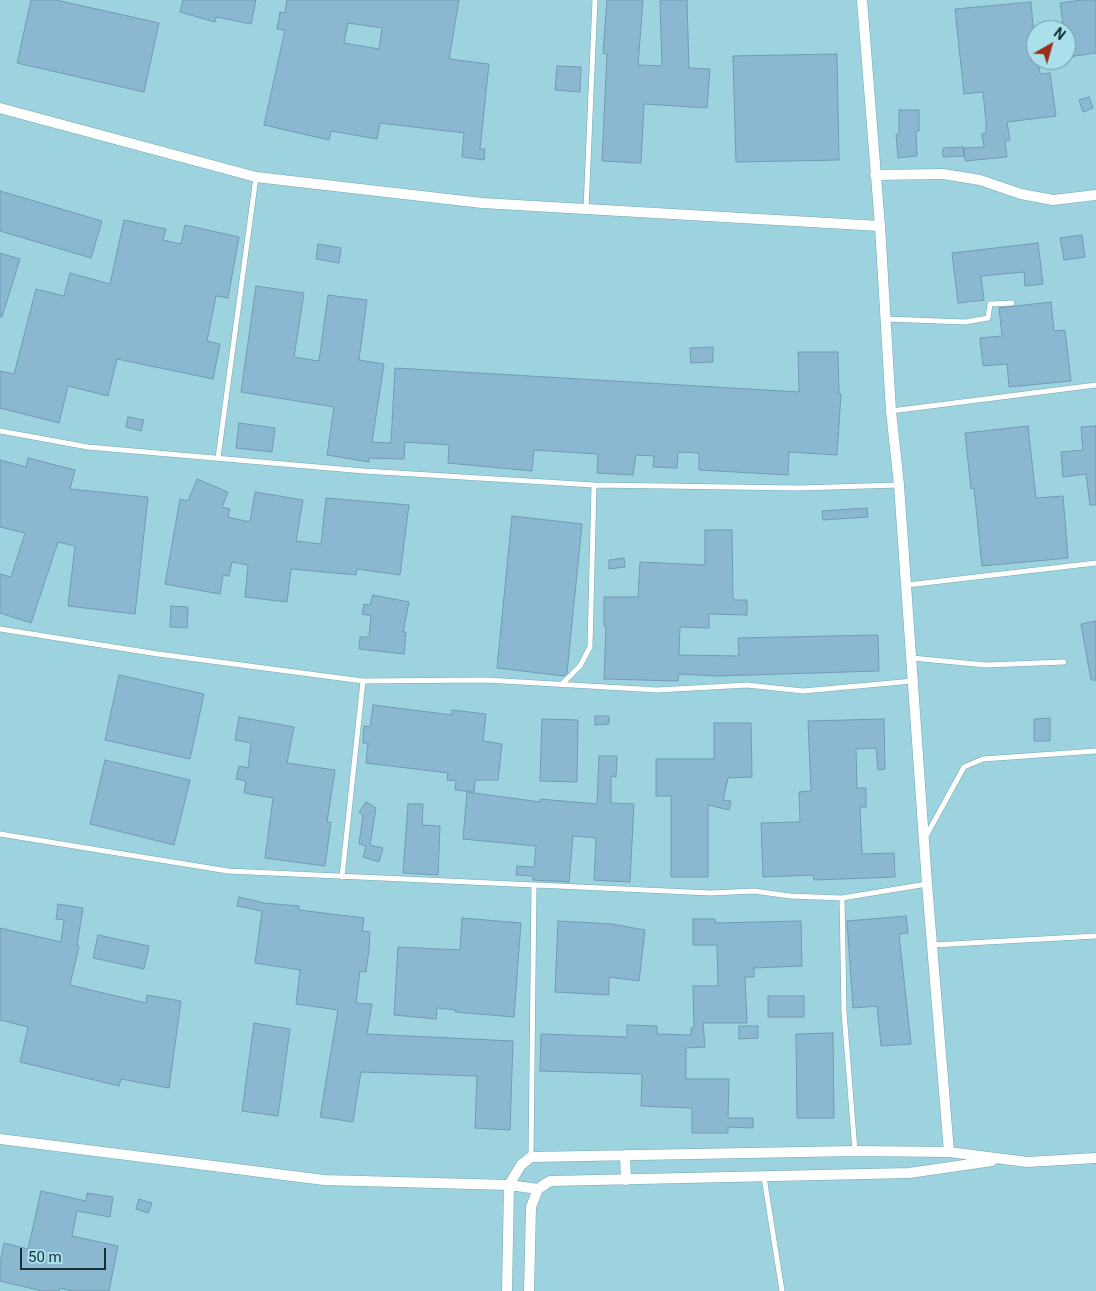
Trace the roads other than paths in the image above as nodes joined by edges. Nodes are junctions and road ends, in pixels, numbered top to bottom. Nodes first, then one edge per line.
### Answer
1 (595, 0) edge
2 (862, 0) edge
3 (0, 108) edge
4 (875, 175) junction
5 (256, 177) junction
6 (1096, 196) edge
7 (586, 210) junction
8 (880, 226) junction
9 (1012, 302) dead end
10 (886, 319) junction
11 (1096, 385) edge
12 (891, 412) junction
13 (0, 431) edge
14 (218, 458) junction
15 (594, 485) junction
16 (899, 485) junction
17 (1096, 563) edge
18 (906, 586) junction
19 (0, 629) edge
20 (912, 658) junction
21 (1064, 662) dead end
22 (363, 681) junction
23 (913, 681) junction
24 (562, 684) junction
25 (1096, 752) edge
26 (0, 834) edge
27 (925, 838) junction
28 (342, 877) junction
29 (927, 884) junction
30 (534, 885) junction
31 (842, 898) junction
32 (1096, 936) edge
33 (933, 945) junction
34 (0, 1139) edge
35 (855, 1151) junction
36 (949, 1152) junction
37 (625, 1155) junction
38 (531, 1157) junction
39 (1096, 1158) edge
40 (1006, 1159) junction
41 (764, 1177) junction
42 (626, 1180) junction
43 (509, 1185) junction
44 (538, 1189) junction
45 (507, 1291) edge
46 (530, 1291) edge
47 (782, 1291) edge

1 - 7 lane
2 - 4 street
3 - 5 street
4 - 6 street
4 - 8 street
5 - 7 street
5 - 14 lane
7 - 8 street
8 - 10 street
9 - 10 lane
10 - 12 street
11 - 12 lane
12 - 16 street
13 - 14 lane
14 - 15 lane
15 - 16 lane
15 - 24 lane
16 - 18 street
17 - 18 lane
18 - 20 street
19 - 22 lane
20 - 21 lane
20 - 23 street
22 - 24 lane
22 - 28 lane
23 - 24 lane
23 - 27 street
25 - 27 lane
26 - 28 lane
27 - 29 street
28 - 30 lane
29 - 31 lane
29 - 33 street
30 - 31 lane
30 - 38 lane
31 - 35 lane
32 - 33 lane
33 - 36 street
34 - 43 street
35 - 36 street
35 - 37 street
36 - 40 street
37 - 38 street
37 - 42 street
38 - 43 street
39 - 40 street
40 - 41 street
41 - 42 street
41 - 47 lane
42 - 44 street
43 - 44 street
43 - 45 street
44 - 46 street

